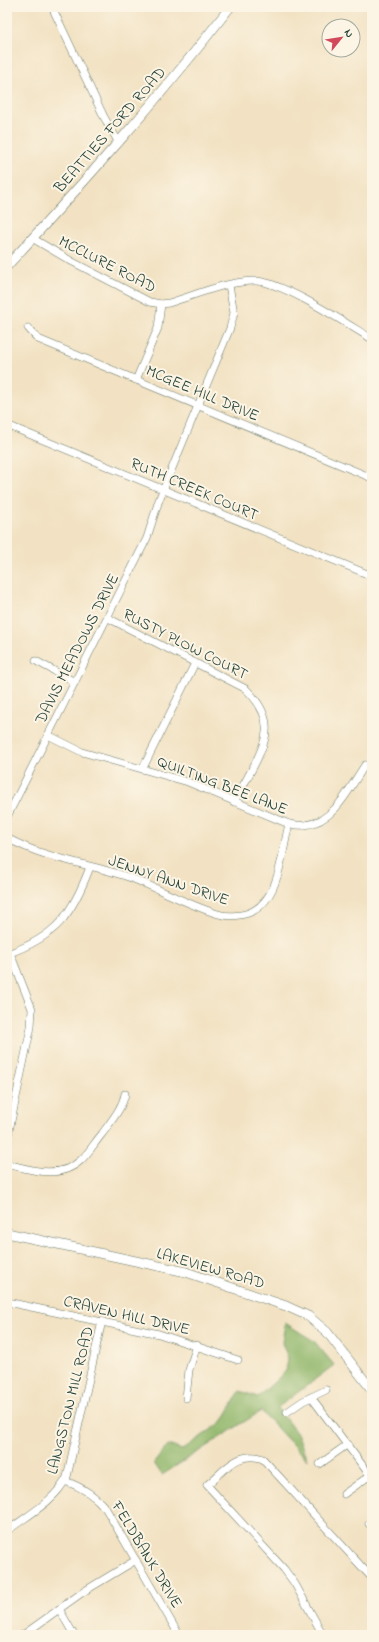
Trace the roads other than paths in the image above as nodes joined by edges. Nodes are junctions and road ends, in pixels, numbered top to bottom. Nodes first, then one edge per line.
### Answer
1 (52, 7) edge
2 (230, 7) edge
3 (118, 143) junction
4 (32, 238) junction
5 (7, 266) edge
6 (229, 285) junction
7 (161, 304) junction
8 (28, 328) dead end
9 (372, 339) edge
10 (136, 380) junction
11 (198, 405) junction
12 (7, 425) edge
13 (372, 478) edge
14 (163, 490) junction
15 (372, 576) edge
16 (108, 618) junction
17 (36, 661) dead end
18 (195, 663) junction
19 (75, 682) junction
20 (48, 735) junction
21 (365, 764) dead end
22 (143, 768) junction
23 (234, 802) junction
24 (7, 817) edge
25 (289, 824) junction
26 (7, 838) edge
27 (90, 867) junction
28 (9, 953) edge
29 (125, 1094) dead end
30 (7, 1140) edge
31 (7, 1164) edge
32 (7, 1232) edge
33 (7, 1303) edge
34 (102, 1321) junction
35 (196, 1345) junction
36 (238, 1360) dead end
37 (326, 1390) dead end
38 (372, 1390) edge
39 (311, 1397) junction
40 (186, 1398) dead end
41 (287, 1412) dead end
42 (348, 1444) junction
43 (320, 1464) dead end
44 (371, 1476) edge
45 (65, 1481) junction
46 (344, 1494) dead end
47 (7, 1530) edge
48 (136, 1560) junction
49 (372, 1578) edge
50 (58, 1609) junction
51 (23, 1635) edge
52 (74, 1635) edge
53 (179, 1635) edge
54 (323, 1635) edge

1 - 3 street
2 - 3 main road, BEATTIES FORD ROAD
3 - 4 main road, BEATTIES FORD ROAD
4 - 5 main road, BEATTIES FORD ROAD
4 - 7 street, MCCLURE ROAD
6 - 7 street, MCCLURE ROAD
6 - 9 street, MCCLURE ROAD
6 - 11 street, DAVIS MEADOWS DRIVE
7 - 10 street
8 - 10 street, MCGEE HILL DRIVE
10 - 11 street, MCGEE HILL DRIVE
11 - 13 street, MCGEE HILL DRIVE
11 - 14 street, DAVIS MEADOWS DRIVE
12 - 14 street, RUTH CREEK COURT
14 - 15 street, RUTH CREEK COURT
14 - 16 street, DAVIS MEADOWS DRIVE
16 - 18 street, RUSTY PLOW COURT
16 - 19 street, DAVIS MEADOWS DRIVE
17 - 19 street
18 - 22 street
18 - 23 street, RUSTY PLOW COURT
19 - 20 street, DAVIS MEADOWS DRIVE
20 - 22 street, QUILTING BEE LANE
20 - 24 street, DAVIS MEADOWS DRIVE
21 - 25 street, QUILTING BEE LANE
22 - 23 street, QUILTING BEE LANE
23 - 25 street, QUILTING BEE LANE
25 - 27 street, JENNY ANN DRIVE
26 - 27 street, JENNY ANN DRIVE
27 - 28 street
28 - 30 street
29 - 31 street
32 - 38 main road, LAKEVIEW ROAD
33 - 34 street, CRAVEN HILL DRIVE
34 - 35 street, CRAVEN HILL DRIVE
34 - 45 street, LANGSTON MILL ROAD
35 - 36 street, CRAVEN HILL DRIVE
35 - 40 street
37 - 39 street
39 - 41 street
39 - 42 street
42 - 43 street
42 - 44 street
44 - 46 street
45 - 47 street, LANGSTON MILL ROAD
45 - 48 street, FELDBANK DRIVE
48 - 50 street
48 - 53 street, FELDBANK DRIVE
49 - 54 street
50 - 51 street
50 - 52 street

